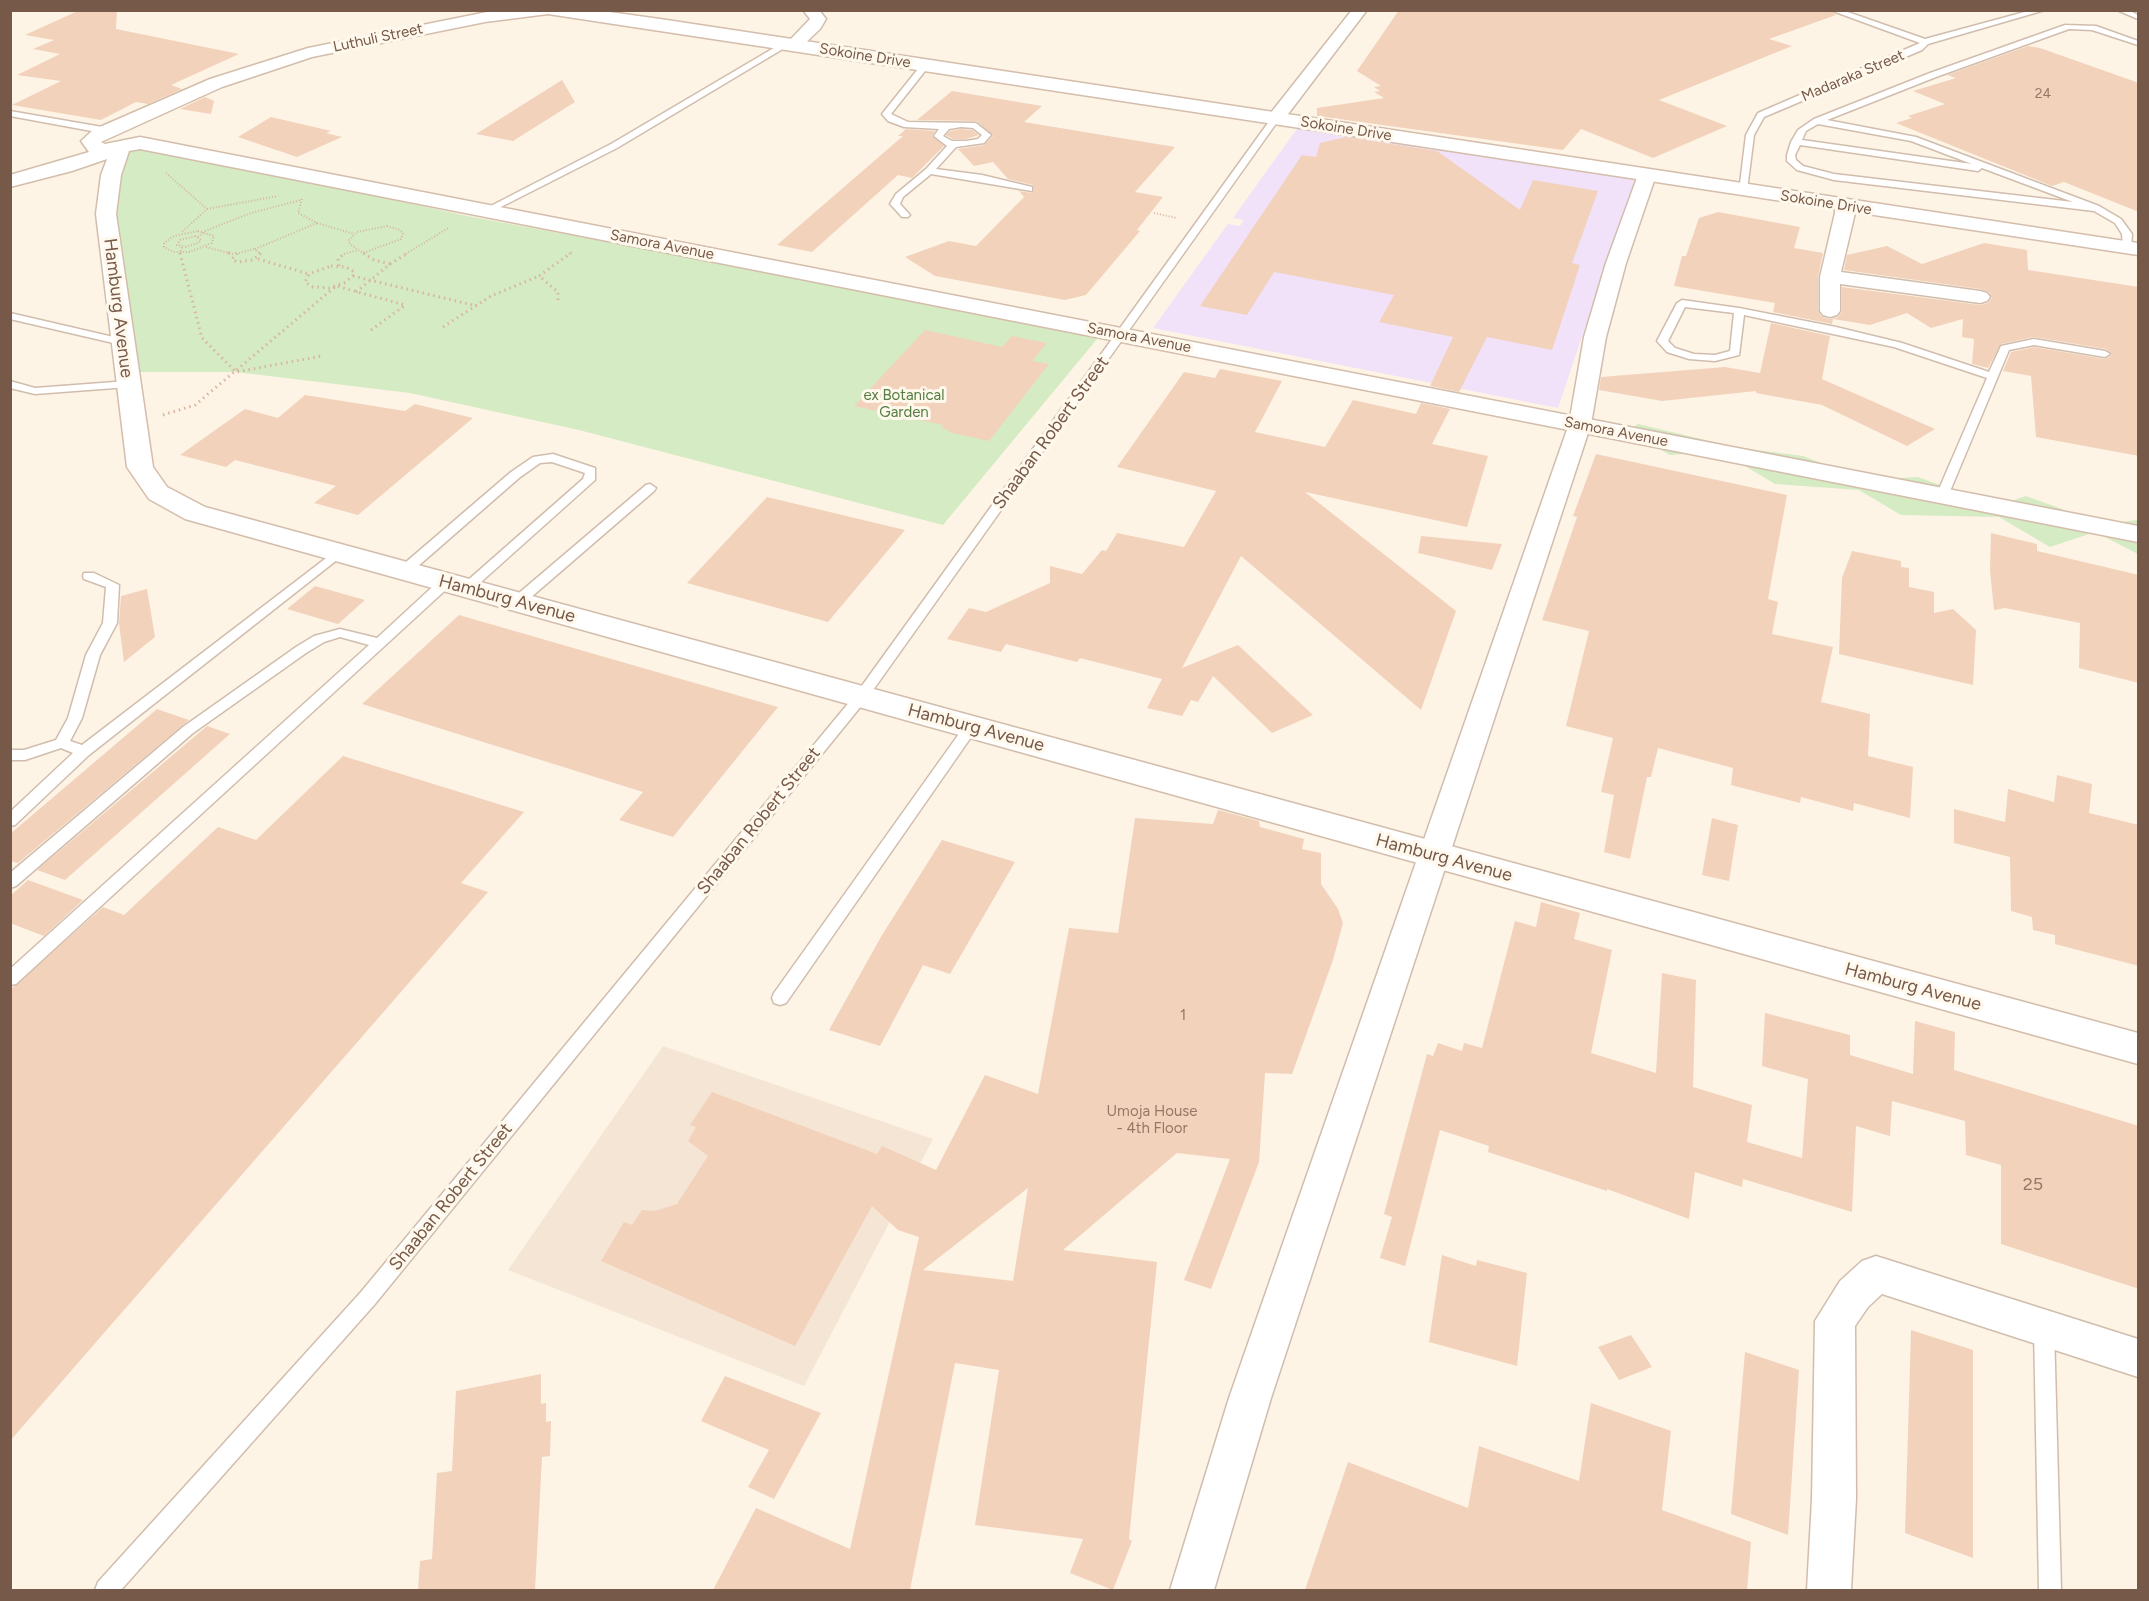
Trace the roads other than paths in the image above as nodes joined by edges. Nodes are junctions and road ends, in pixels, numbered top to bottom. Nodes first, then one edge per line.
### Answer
1 (544, 10) edge
2 (553, 10) edge
3 (810, 10) edge
4 (1360, 10) edge
5 (1833, 10) edge
6 (2042, 10) edge
7 (2120, 10) edge
8 (2133, 10) edge
9 (2139, 12) edge
10 (2139, 17) edge
11 (1925, 42) junction
12 (2139, 43) edge
13 (790, 45) junction
14 (925, 66) junction
15 (216, 83) junction
16 (10, 113) edge
17 (1276, 118) junction
18 (1817, 121) junction
19 (946, 127) junction
20 (120, 142) junction
21 (1795, 142) junction
22 (954, 144) junction
23 (929, 171) junction
24 (2007, 173) junction
25 (1647, 175) junction
26 (10, 179) edge
27 (1029, 189) dead end
28 (1742, 190) junction
29 (1844, 206) junction
30 (2096, 208) junction
31 (488, 210) junction
32 (905, 214) dead end
33 (2133, 248) edge
34 (1830, 277) junction
35 (1980, 297) dead end
36 (1739, 311) junction
37 (1830, 311) dead end
38 (10, 316) edge
39 (1122, 335) junction
40 (122, 342) junction
41 (2106, 354) dead end
42 (1993, 377) junction
43 (10, 384) edge
44 (128, 384) junction
45 (1580, 424) junction
46 (650, 488) dead end
47 (1942, 496) junction
48 (2139, 534) edge
49 (338, 553) junction
50 (404, 571) junction
51 (89, 576) dead end
52 (456, 585) junction
53 (517, 602) junction
54 (380, 643) junction
55 (861, 697) junction
56 (971, 727) junction
57 (61, 742) junction
58 (84, 751) junction
59 (18, 755) edge
60 (10, 766) edge
61 (10, 821) edge
62 (1433, 855) junction
63 (10, 882) edge
64 (10, 979) edge
65 (780, 998) dead end
66 (2139, 1049) edge
67 (2044, 1328) junction
68 (2139, 1358) edge
69 (106, 1590) edge
70 (1192, 1590) edge
71 (1829, 1590) edge
72 (2050, 1590) edge

1 - 15 street, Luthuli Street
2 - 13 street, Sokoine Drive
3 - 13 street
4 - 17 street, Shaaban Robert Street
5 - 11 lane, Madaraka Street
6 - 11 lane
7 - 10 lane
8 - 9 lane
11 - 28 lane, Madaraka Street
12 - 18 lane
13 - 14 street, Sokoine Drive
13 - 31 lane
14 - 17 street, Sokoine Drive
14 - 19 lane
15 - 20 street, Luthuli Street
15 - 20 street, Luthuli Street
16 - 20 lane
17 - 25 street, Sokoine Drive
17 - 39 lane, Shaaban Robert Street
18 - 21 lane
18 - 24 lane
19 - 22 lane
19 - 22 lane
20 - 26 street, Luthuli Street
20 - 31 street, Samora Avenue
20 - 40 street, Hamburg Avenue
21 - 24 lane
21 - 30 lane
22 - 23 lane
23 - 27 lane
23 - 32 lane
24 - 30 lane
25 - 28 street, Sokoine Drive
25 - 45 street
28 - 29 street, Sokoine Drive
29 - 33 street, Sokoine Drive
29 - 34 street
30 - 33 lane
31 - 39 street, Samora Avenue
34 - 35 street
34 - 37 street
36 - 36 lane
36 - 42 lane
38 - 40 lane
39 - 45 street, Samora Avenue
39 - 55 lane, Shaaban Robert Street
40 - 44 street, Hamburg Avenue
41 - 42 lane
42 - 47 lane
43 - 44 lane
44 - 49 street, Hamburg Avenue
45 - 47 street, Samora Avenue
45 - 62 street
46 - 53 lane
47 - 48 street, Samora Avenue
49 - 50 street, Hamburg Avenue
49 - 58 lane
50 - 52 street, Hamburg Avenue
50 - 52 lane
51 - 57 lane
52 - 53 street, Hamburg Avenue
52 - 54 lane
53 - 55 street, Hamburg Avenue
54 - 63 lane
54 - 64 lane
55 - 56 street, Hamburg Avenue
55 - 69 lane, Shaaban Robert Street
56 - 62 street, Hamburg Avenue
56 - 65 lane
57 - 58 lane
57 - 59 lane
58 - 61 lane
59 - 60 lane
62 - 66 street, Hamburg Avenue
62 - 70 street
67 - 68 street
67 - 71 street
67 - 72 lane

